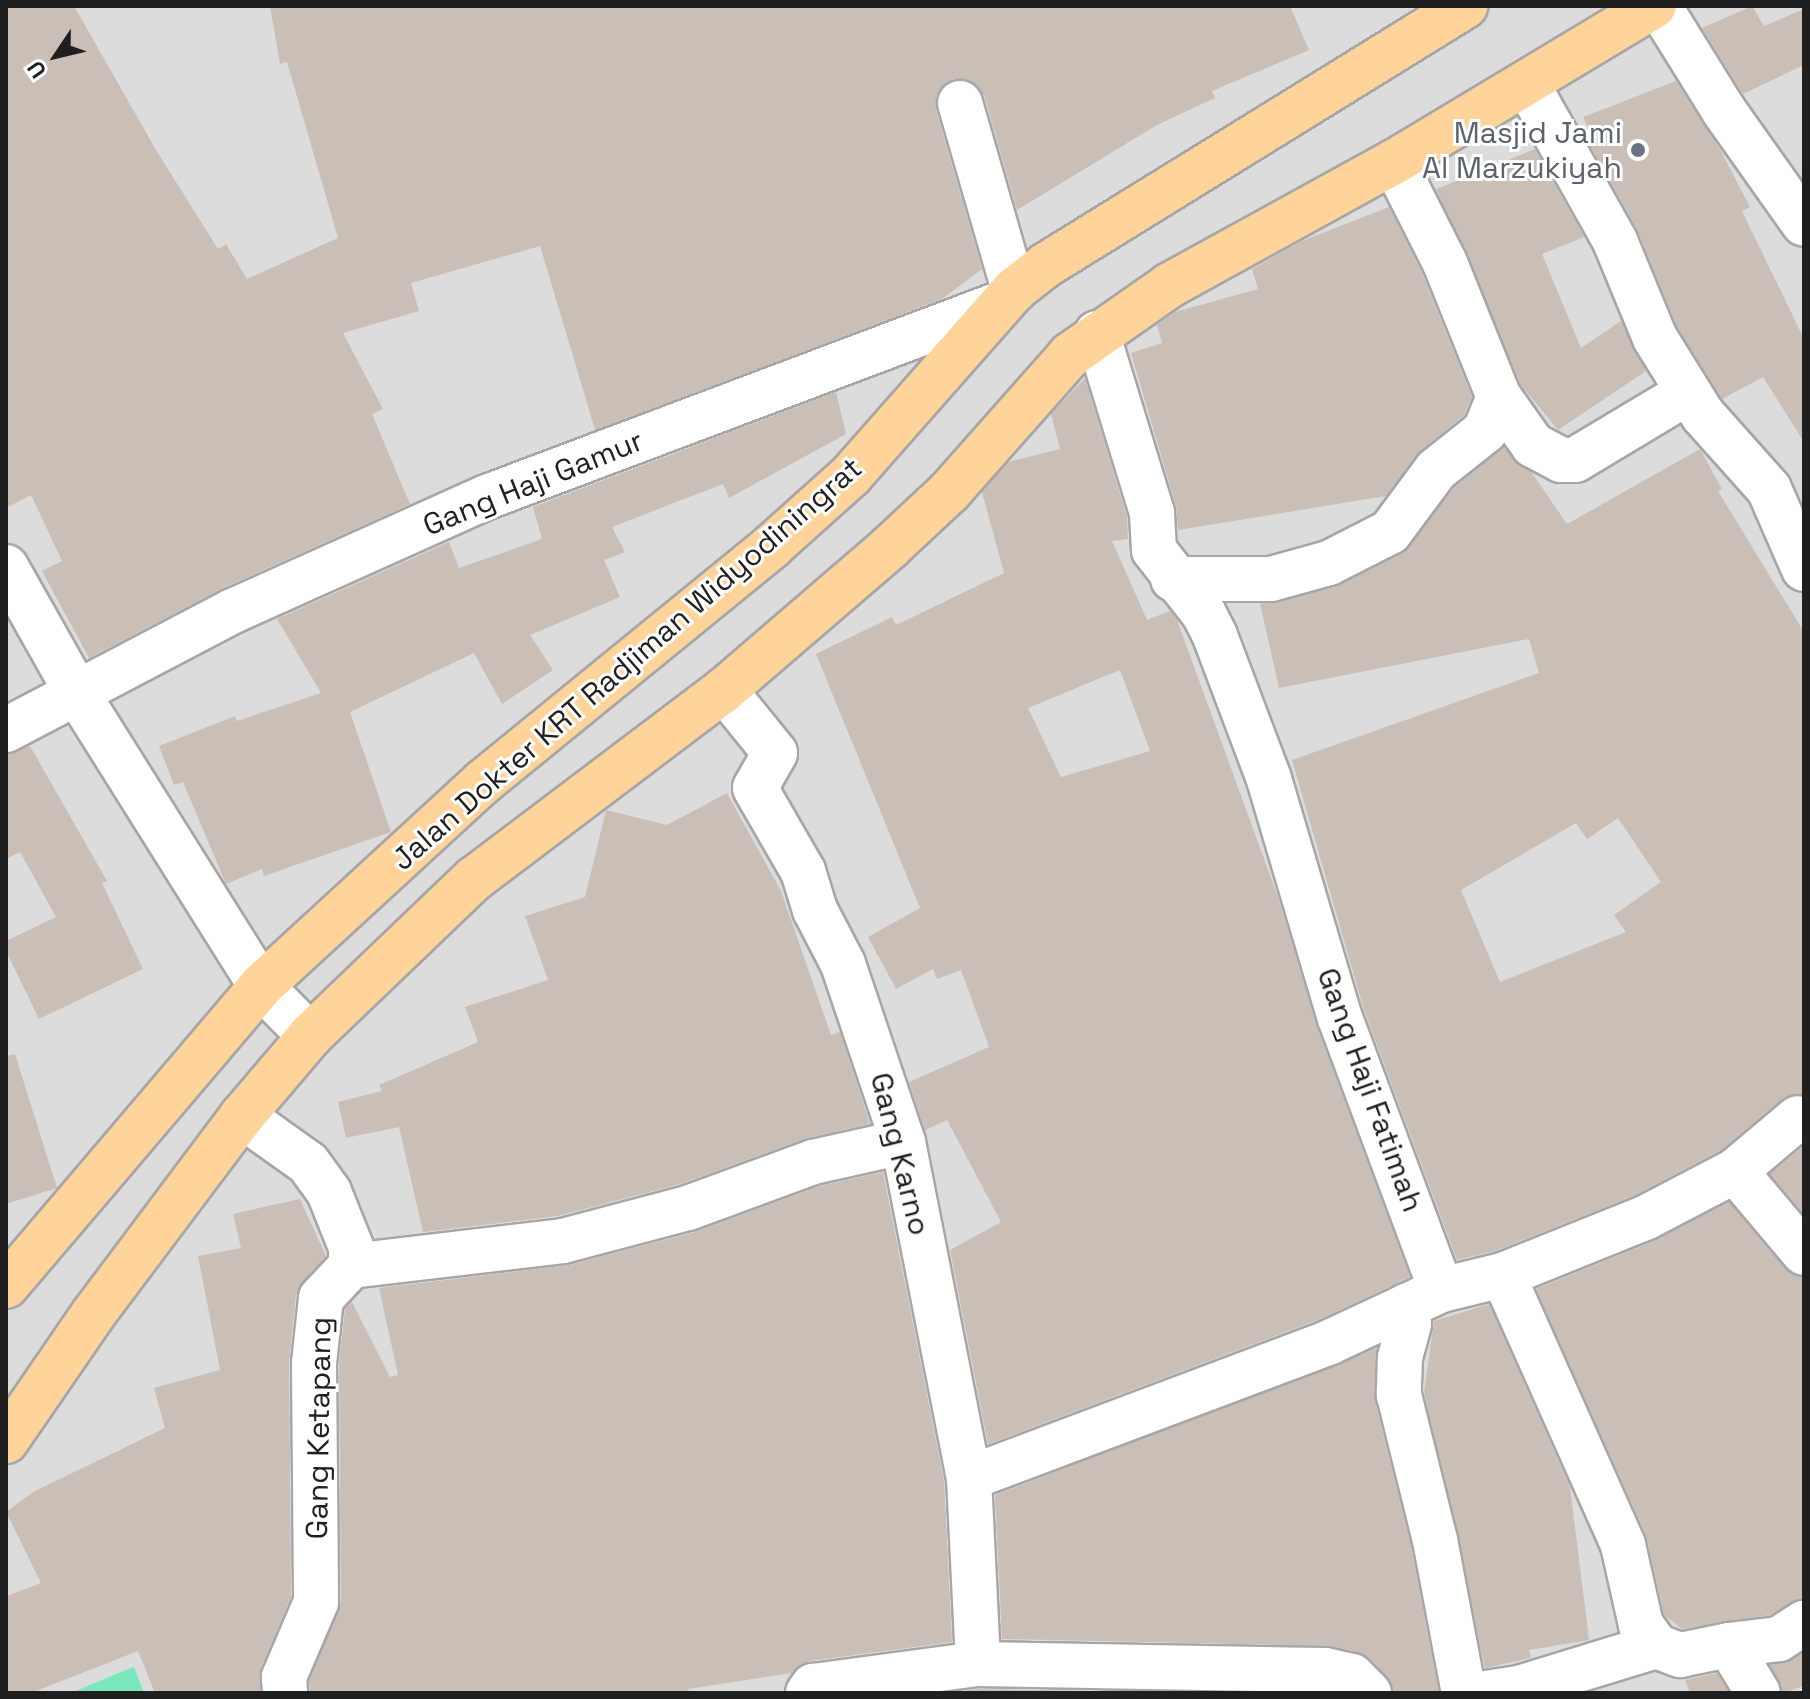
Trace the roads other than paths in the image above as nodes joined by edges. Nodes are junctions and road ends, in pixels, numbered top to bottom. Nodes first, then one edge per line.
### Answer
1 (1465, 6) edge
2 (1656, 6) edge
3 (1527, 84) junction
4 (960, 103) dead end
5 (1394, 162) junction
6 (1804, 224) edge
7 (1008, 296) junction
8 (1097, 333) junction
9 (1687, 393) junction
10 (1499, 397) junction
11 (6, 567) edge
12 (1804, 569) edge
13 (1173, 579) junction
14 (724, 690) junction
15 (77, 693) junction
16 (6, 730) edge
17 (261, 986) junction
18 (310, 1036) junction
19 (242, 1116) junction
20 (1798, 1118) dead end
21 (903, 1142) junction
22 (1735, 1171) junction
23 (1804, 1253) edge
24 (351, 1266) junction
25 (1503, 1275) junction
26 (6, 1286) edge
27 (1423, 1298) junction
28 (6, 1441) edge
29 (969, 1478) junction
30 (1804, 1623) edge
31 (1729, 1645) junction
32 (1656, 1646) junction
33 (978, 1664) junction
34 (811, 1690) edge
35 (285, 1693) edge
36 (1369, 1693) edge
37 (1464, 1693) edge
38 (1486, 1693) edge
39 (1758, 1693) edge

1 - 7 main road, Jalan Dokter KRT Radjiman Widyodiningrat
2 - 3 main road, Jalan Dokter KRT Radjiman Widyodiningrat
2 - 6 street
3 - 5 main road, Jalan Dokter KRT Radjiman Widyodiningrat
3 - 9 street
4 - 7 street
5 - 8 main road, Jalan Dokter KRT Radjiman Widyodiningrat
5 - 10 street
7 - 15 street, Gang Haji Gamur
7 - 17 main road, Jalan Dokter KRT Radjiman Widyodiningrat
8 - 13 street, Gang Haji Fatimah
8 - 14 main road, Jalan Dokter KRT Radjiman Widyodiningrat
9 - 10 street
9 - 12 street
10 - 13 street
11 - 15 street
13 - 27 street, Gang Haji Fatimah
14 - 18 main road, Jalan Dokter KRT Radjiman Widyodiningrat
14 - 21 street, Gang Karno
15 - 16 street, Gang Haji Gamur
15 - 17 street
17 - 18 street
17 - 26 main road, Jalan Dokter KRT Radjiman Widyodiningrat
18 - 19 main road, Jalan Dokter KRT Radjiman Widyodiningrat
19 - 24 street
19 - 28 main road, Jalan Dokter KRT Radjiman Widyodiningrat
20 - 22 street
21 - 24 street
21 - 29 street, Gang Karno
22 - 23 street
22 - 25 street
24 - 35 street, Gang Ketapang
25 - 27 street
25 - 32 street
27 - 29 street
27 - 37 street
29 - 33 street, Gang Karno
30 - 31 street
31 - 32 street
31 - 39 street
32 - 38 street
33 - 34 street
33 - 36 street

